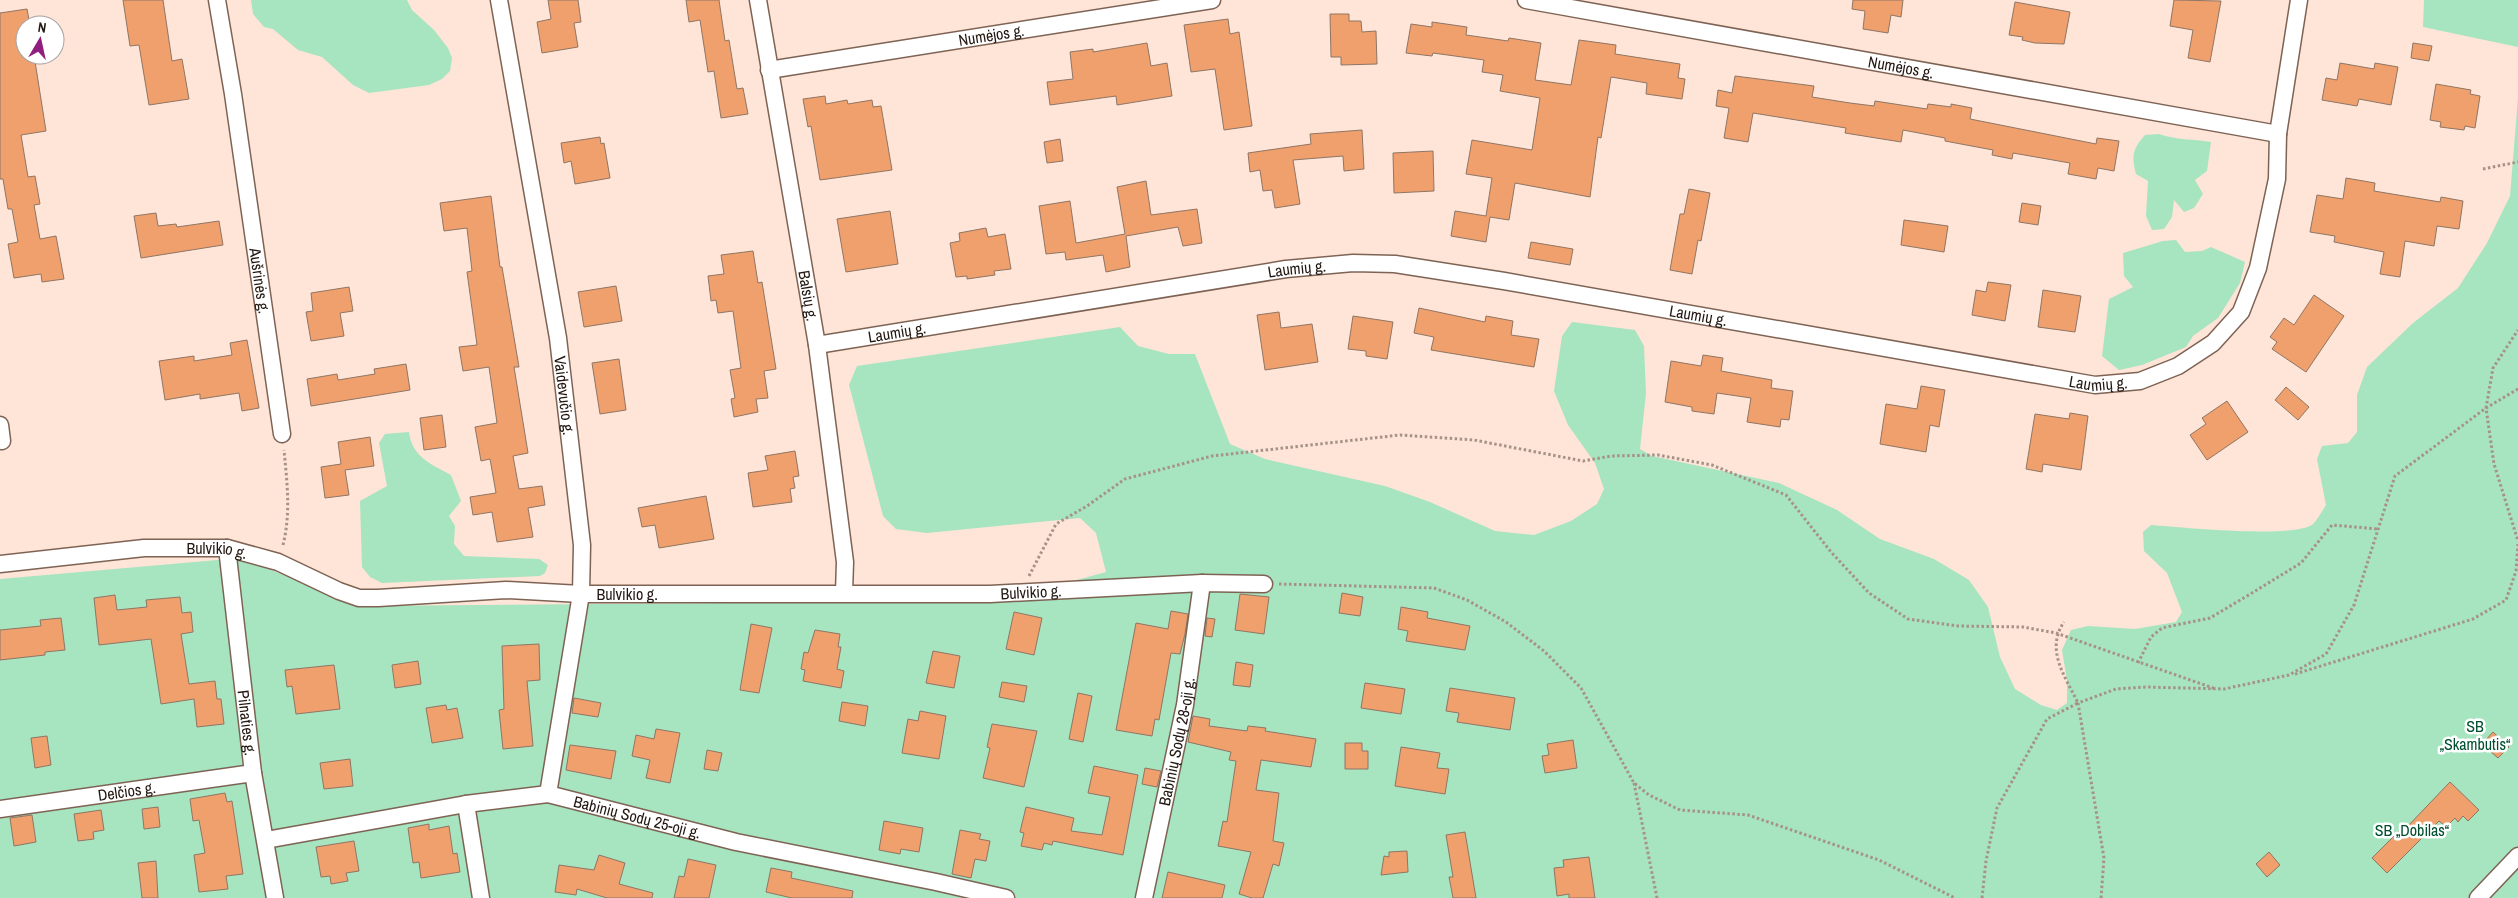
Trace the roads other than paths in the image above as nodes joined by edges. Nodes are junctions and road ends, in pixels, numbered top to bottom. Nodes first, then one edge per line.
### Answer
1 (217, 0) edge
2 (499, 0) edge
3 (758, 0) edge
4 (1212, 0) edge
5 (1526, 0) edge
6 (2300, 0) edge
7 (769, 70) junction
8 (2278, 134) junction
9 (817, 344) junction
10 (282, 434) road end
11 (227, 548) junction
12 (0, 564) edge
13 (1202, 583) junction
14 (1264, 584) road end
15 (844, 593) junction
16 (581, 594) junction
17 (254, 773) junction
18 (548, 794) junction
19 (466, 804) junction
20 (0, 809) edge
21 (266, 840) junction
22 (2518, 856) edge
23 (274, 898) edge
24 (481, 898) edge
25 (1006, 898) edge
26 (1144, 898) edge
27 (2478, 898) edge

1 - 10 street, Aušrinės g.
2 - 16 street, Vaidevučio g.
3 - 7 street, Balsių g.
4 - 7 street, Numėjos g.
5 - 8 street, Numėjos g.
6 - 8 street, Laumių g.
7 - 9 street, Balsių g.
8 - 9 street, Laumių g.
9 - 15 street, Balsių g.
11 - 12 street, Bulvikio g.
11 - 16 street, Bulvikio g.
11 - 17 street, Pilnaties g.
13 - 14 street, Bulvikio g.
13 - 15 street, Bulvikio g.
13 - 26 street, Babinių Sodų 28-oji g.
15 - 16 street, Bulvikio g.
16 - 18 street, Vaidevučio g.
17 - 20 street, Delčios g.
17 - 21 street, Pilnaties g.
18 - 19 street, Babinių Sodų 25-oji g.
18 - 25 street, Babinių Sodų 25-oji g.
19 - 21 street, Babinių Sodų 25-oji g.
19 - 24 street
21 - 23 street, Pilnaties g.
22 - 27 street

